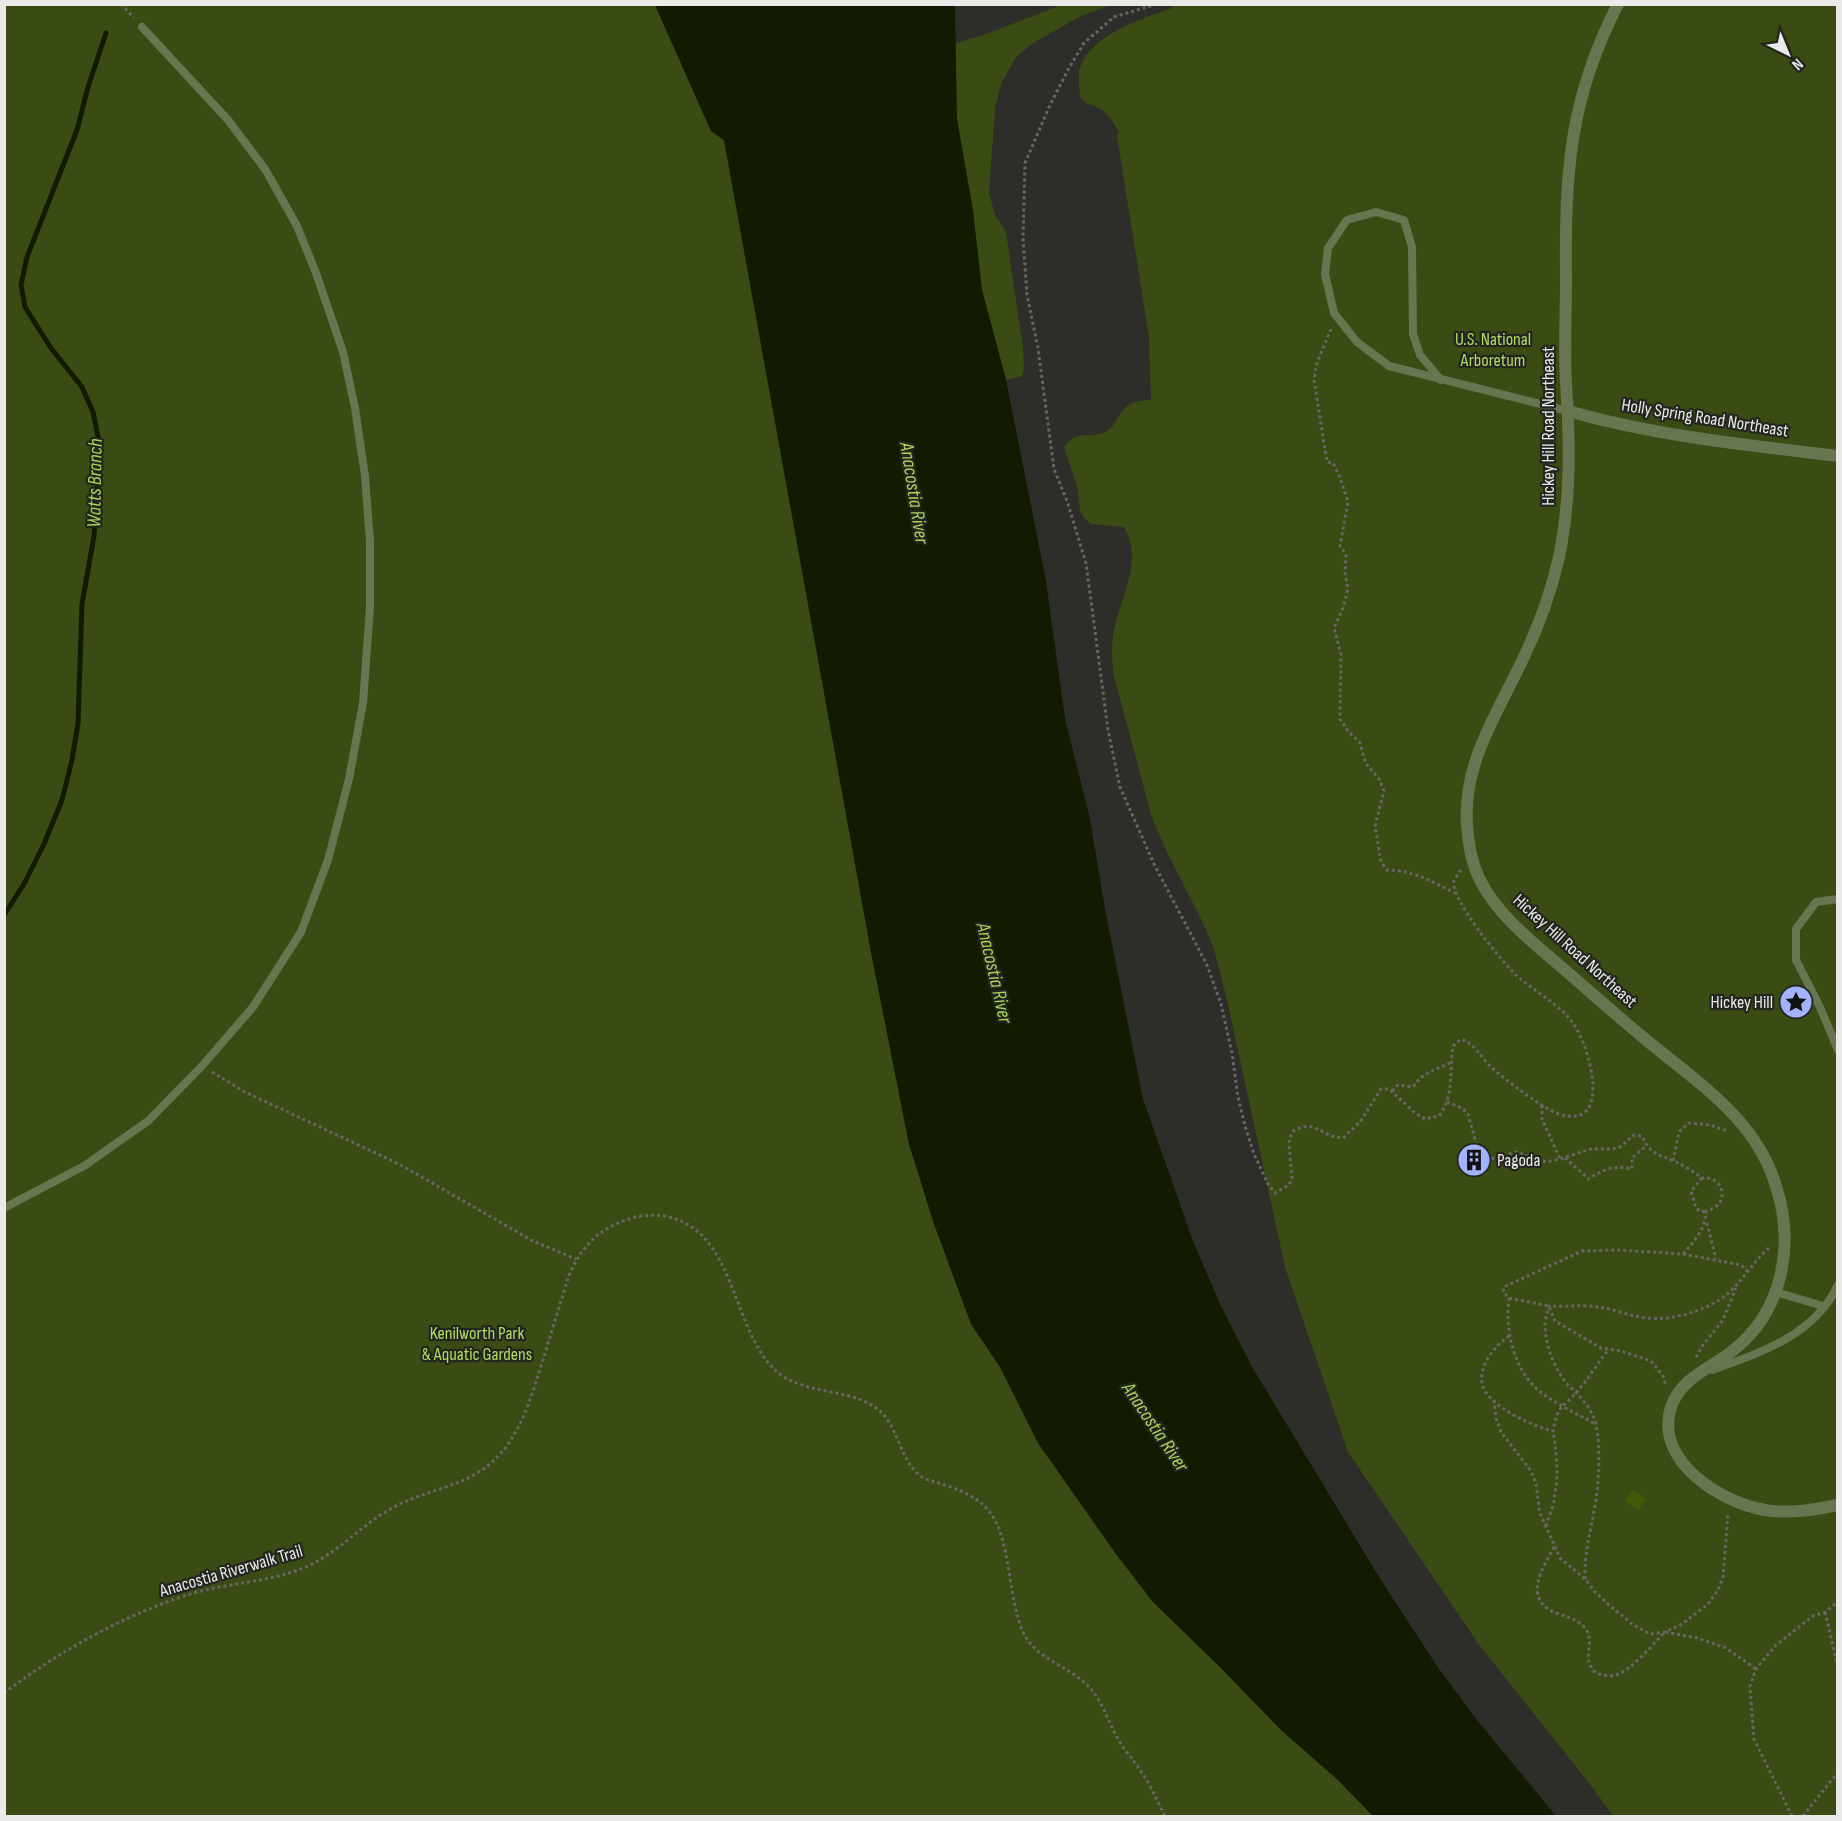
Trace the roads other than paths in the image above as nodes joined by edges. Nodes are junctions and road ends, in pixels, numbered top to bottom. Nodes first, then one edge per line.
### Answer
1 (1618, 4) edge
2 (142, 27) road end
3 (1441, 380) junction
4 (1568, 411) junction
5 (1838, 456) edge
6 (1838, 899) edge
7 (1838, 1050) edge
8 (4, 1208) edge
9 (1838, 1285) edge
10 (1776, 1292) junction
11 (1823, 1306) junction
12 (1694, 1376) junction
13 (1838, 1505) edge

1 - 4 street, Hickey Hill Road Northeast
2 - 8 lane
3 - 3 lane
3 - 4 lane
4 - 5 street, Holly Spring Road Northeast
4 - 10 street, Hickey Hill Road Northeast
6 - 7 lane
9 - 11 lane
10 - 11 lane
10 - 12 street, Hickey Hill Road Northeast
11 - 12 lane
12 - 13 street, Hickey Hill Road Northeast

